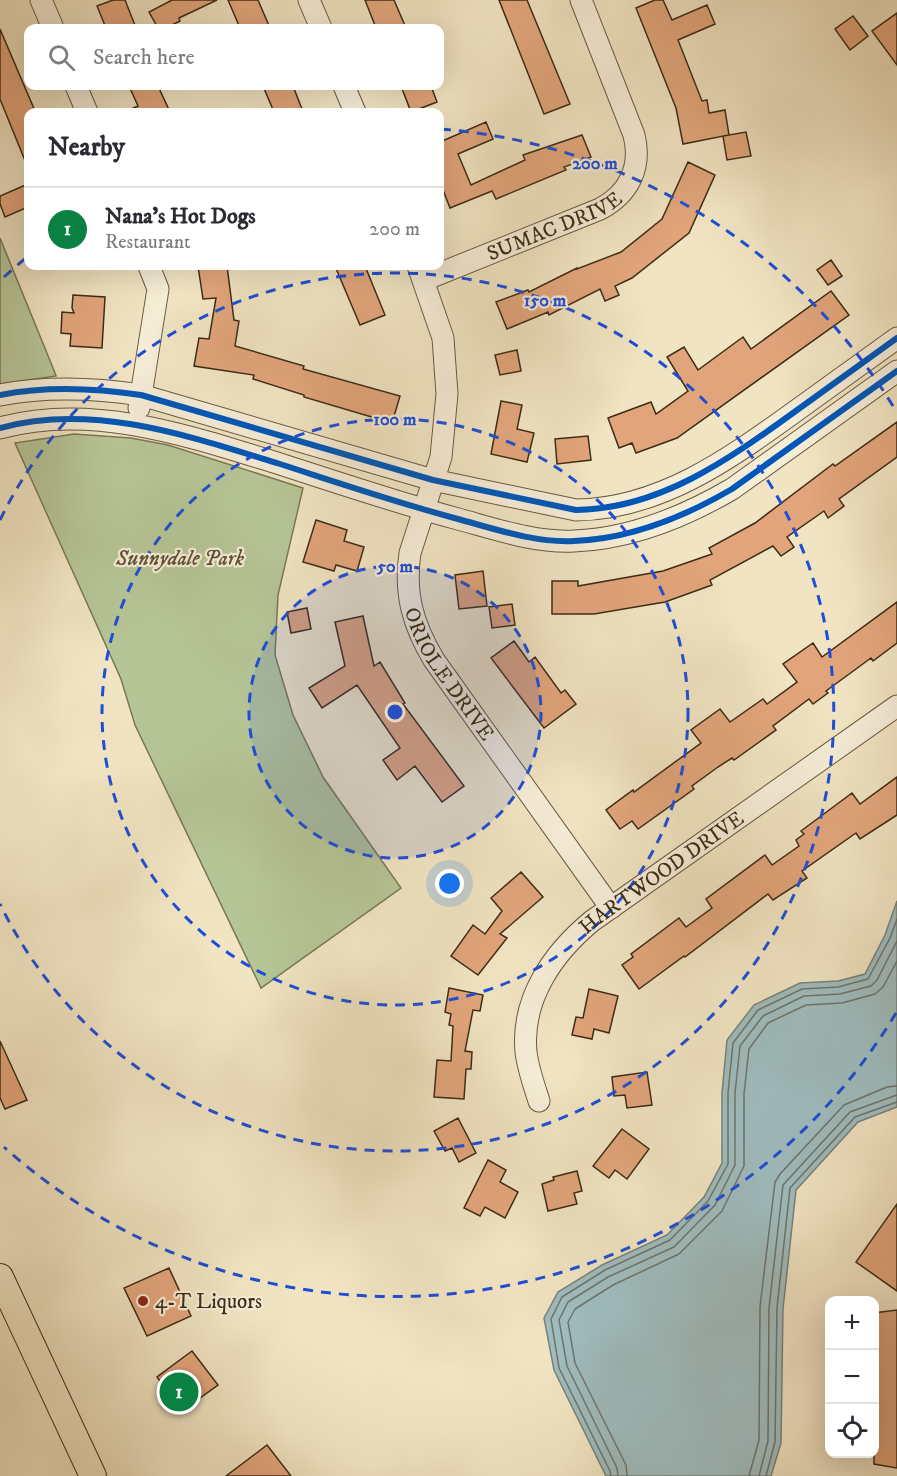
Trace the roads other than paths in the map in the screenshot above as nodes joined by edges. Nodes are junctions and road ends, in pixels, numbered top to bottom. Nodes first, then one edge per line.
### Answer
1 (41, 0) edge
2 (309, 0) edge
3 (581, 0) edge
4 (51, 24) edge
5 (319, 24) edge
6 (78, 90) edge
7 (346, 90) edge
8 (85, 108) edge
9 (353, 108) edge
10 (444, 265) edge
11 (151, 270) edge
12 (421, 273) edge
13 (897, 338) edge
14 (897, 370) edge
15 (0, 395) edge
16 (141, 395) junction
17 (135, 426) junction
18 (0, 428) edge
19 (433, 480) junction
20 (423, 509) junction
21 (897, 706) edge
22 (611, 908) junction
23 (539, 1101) dead end
24 (0, 1277) edge
25 (93, 1476) edge

1 - 4 street
2 - 5 street
3 - 10 street, SUMAC DRIVE
6 - 8 street
7 - 9 street
11 - 16 street
12 - 19 street, ORIOLE DRIVE
13 - 19 street
14 - 20 street
15 - 16 street
16 - 17 street
16 - 19 street
17 - 18 street
17 - 20 street
19 - 20 street, ORIOLE DRIVE
20 - 22 street, ORIOLE DRIVE
21 - 22 street, HARTWOOD DRIVE
22 - 23 street, HARTWOOD DRIVE
24 - 25 main road

